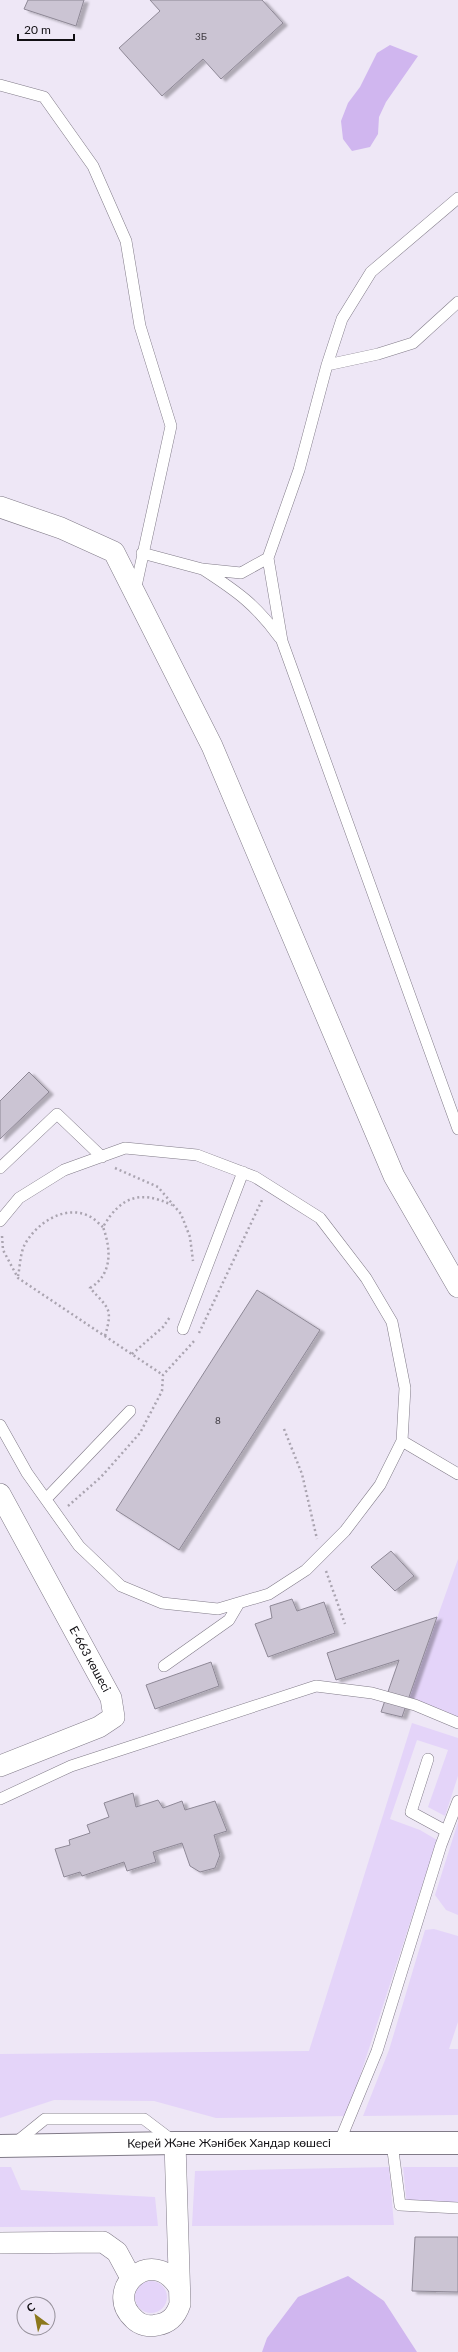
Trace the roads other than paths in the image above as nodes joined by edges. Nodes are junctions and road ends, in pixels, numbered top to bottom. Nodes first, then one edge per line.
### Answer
1 (0, 85) edge
2 (458, 198) edge
3 (458, 302) edge
4 (327, 365) junction
5 (0, 507) edge
6 (142, 553) junction
7 (268, 558) junction
8 (202, 569) junction
9 (135, 591) junction
10 (282, 641) junction
11 (458, 1129) edge
12 (98, 1158) junction
13 (0, 1168) edge
14 (244, 1172) junction
15 (0, 1224) edge
16 (458, 1287) edge
17 (183, 1329) dead end
18 (130, 1411) dead end
19 (0, 1425) edge
20 (402, 1441) junction
21 (458, 1474) edge
22 (0, 1496) edge
23 (46, 1499) junction
24 (239, 1603) junction
25 (164, 1666) dead end
26 (458, 1723) edge
27 (428, 1759) dead end
28 (0, 1766) edge
29 (0, 1799) edge
30 (458, 1801) edge
31 (446, 1831) junction
32 (175, 2142) junction
33 (339, 2143) junction
34 (392, 2143) junction
35 (458, 2143) edge
36 (6, 2146) edge
37 (458, 2208) edge
38 (0, 2243) edge
39 (131, 2278) junction
40 (178, 2286) junction

1 - 6 lane
2 - 4 lane
3 - 4 lane
4 - 7 lane
5 - 9 street
6 - 8 lane
6 - 9 lane
7 - 8 lane
7 - 10 lane
8 - 10 lane
9 - 16 street
10 - 11 lane
12 - 13 lane
12 - 14 lane
12 - 15 lane
14 - 17 lane
14 - 20 lane
18 - 23 lane
19 - 23 lane
20 - 21 lane
20 - 24 lane
22 - 28 street, Е-663 көшесі
23 - 24 lane
24 - 25 lane
26 - 29 lane
27 - 31 lane
30 - 31 lane
31 - 33 lane
32 - 33 main road, Керей Және Жәнібек Хандар көшесі
32 - 36 main road, Керей Және Жәнібек Хандар көшесі
32 - 40 street
33 - 34 main road, Керей Және Жәнібек Хандар көшесі
34 - 35 main road, Керей Және Жәнібек Хандар көшесі
34 - 37 lane
38 - 39 street
39 - 40 street
39 - 40 street

